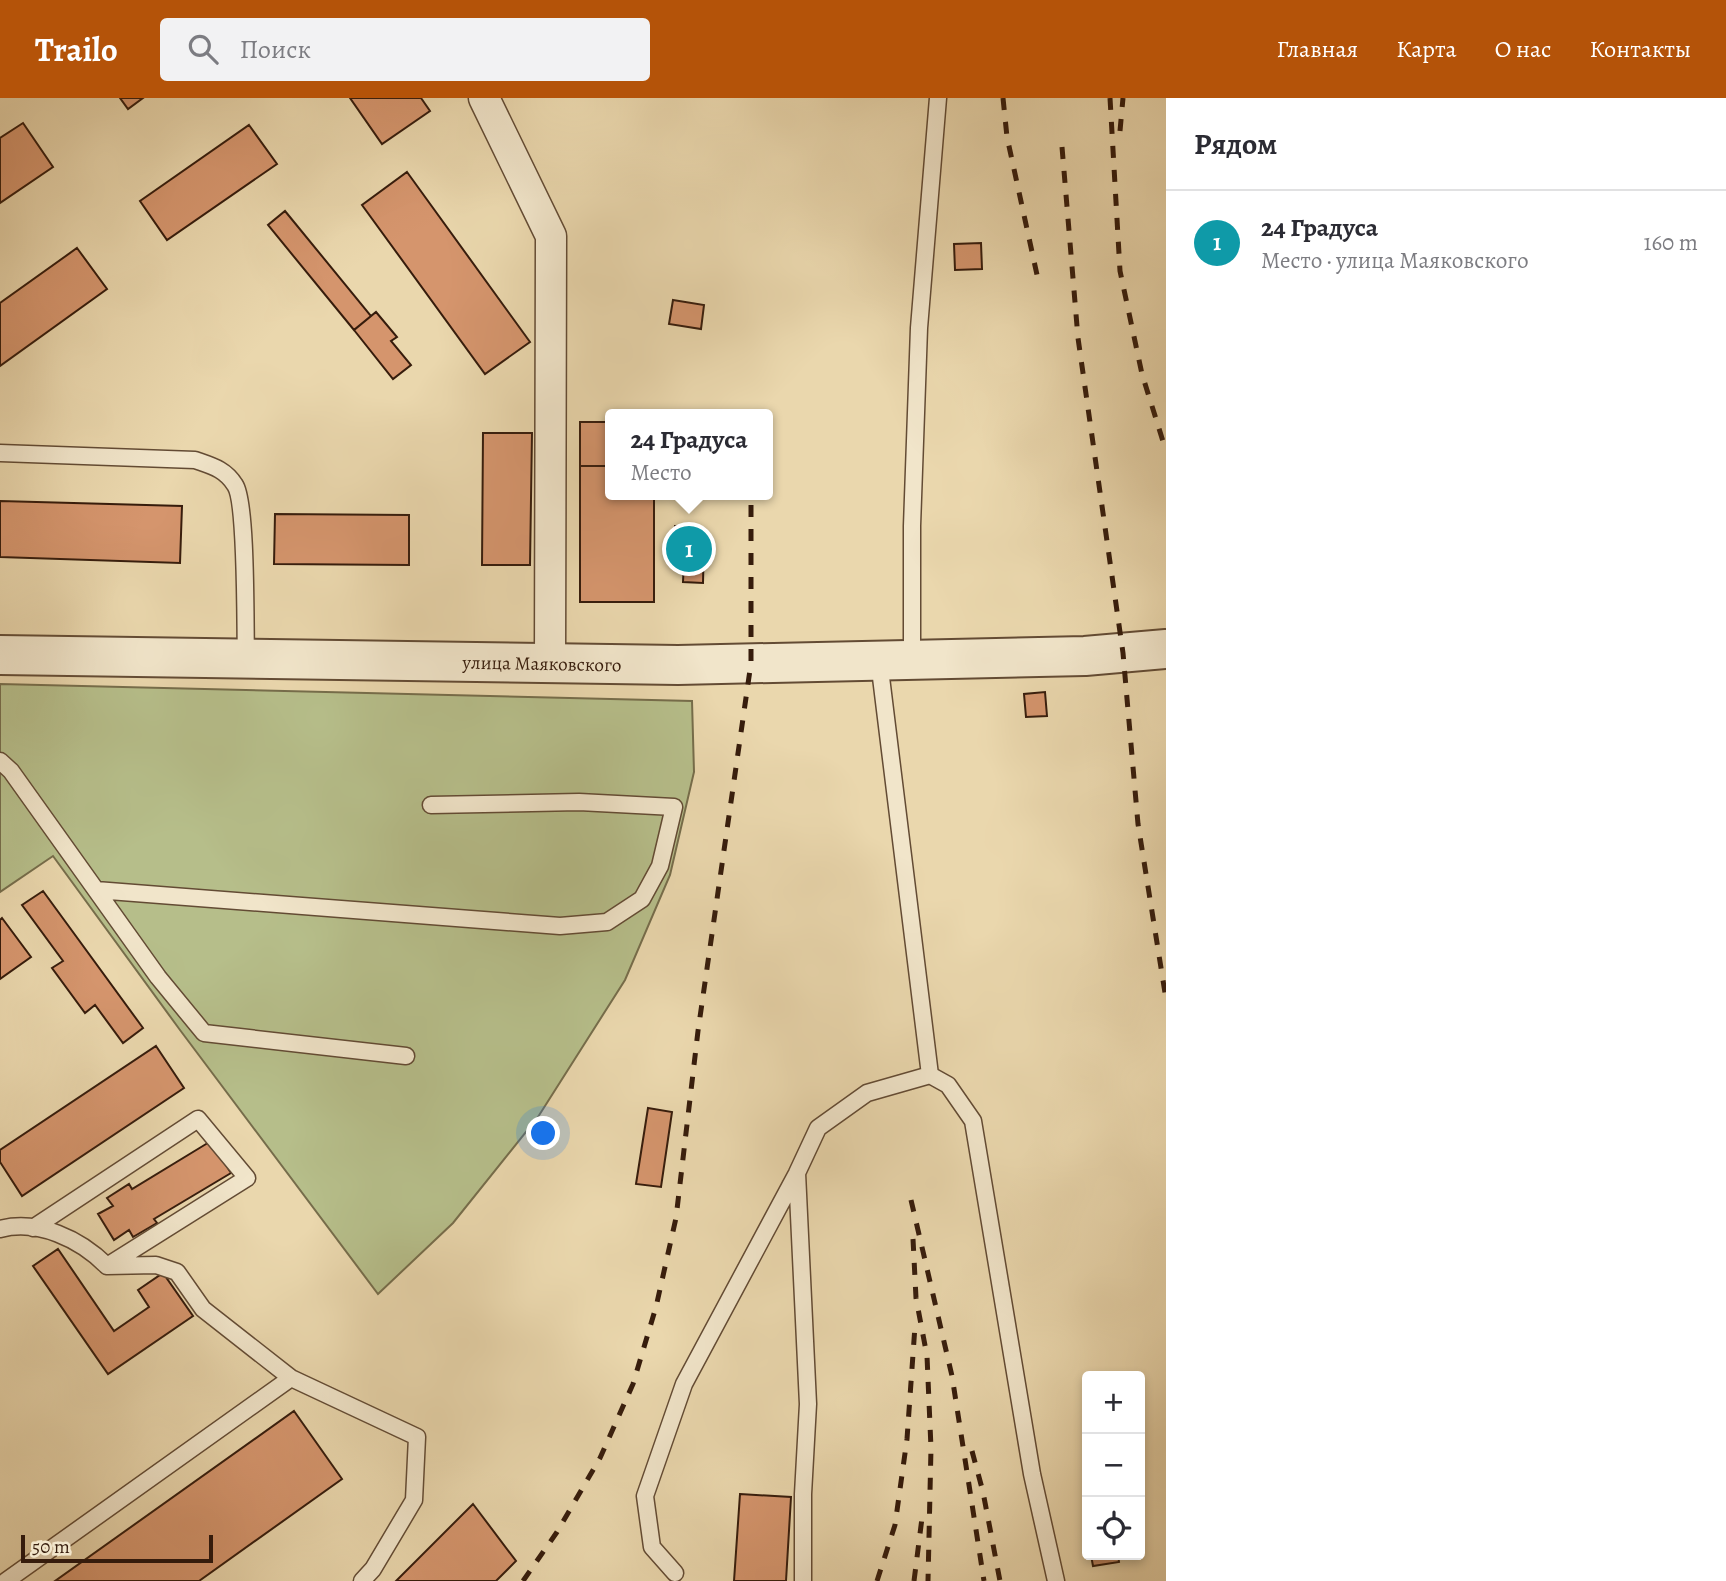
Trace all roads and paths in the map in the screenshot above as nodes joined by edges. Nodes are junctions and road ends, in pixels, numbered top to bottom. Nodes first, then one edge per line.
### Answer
1 (484, 98) edge
2 (938, 98) edge
3 (0, 453) edge
4 (1166, 649) edge
5 (0, 655) edge
6 (246, 658) junction
7 (895, 661) junction
8 (550, 665) junction
9 (0, 761) edge
10 (431, 805) dead end
11 (96, 891) junction
12 (405, 1056) dead end
13 (930, 1074) junction
14 (797, 1173) junction
15 (33, 1228) junction
16 (0, 1229) edge
17 (107, 1266) junction
18 (291, 1378) junction
19 (675, 1573) dead end
20 (6, 1581) edge
21 (362, 1581) edge
22 (803, 1581) edge
23 (1056, 1581) edge

1 - 8 street
2 - 7 lane
3 - 6 lane
4 - 7 street, улица Маяковского
5 - 6 street, улица Маяковского
6 - 8 street, улица Маяковского
7 - 8 street, улица Маяковского
7 - 13 lane
9 - 11 lane
10 - 11 lane
11 - 12 lane
13 - 14 lane
13 - 23 lane
14 - 19 lane
14 - 22 lane
15 - 16 lane
15 - 17 lane
15 - 17 lane
17 - 18 lane
18 - 20 lane
18 - 21 lane

